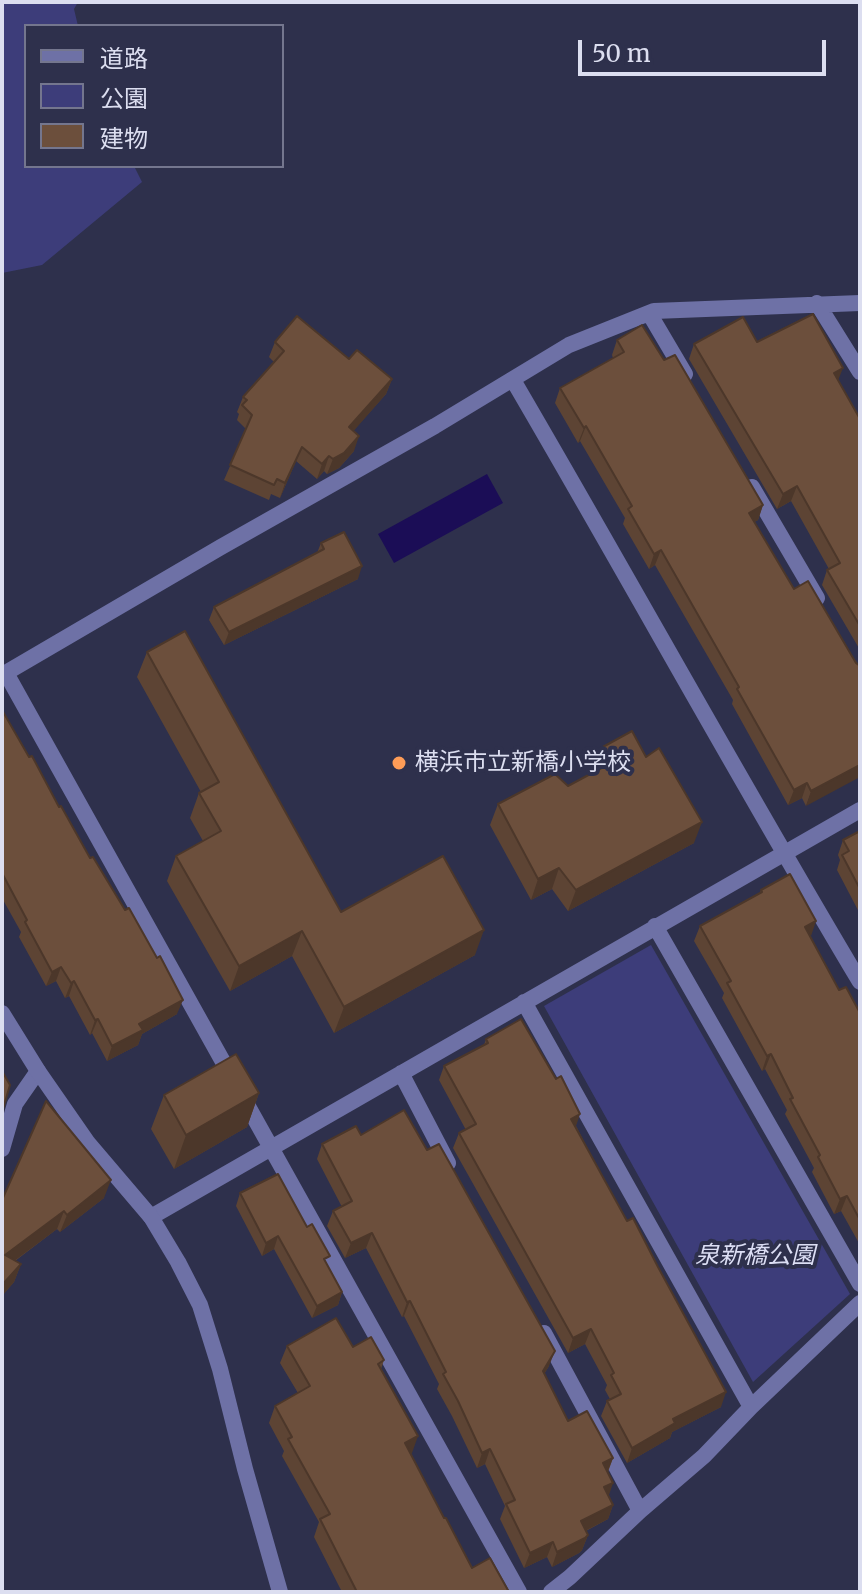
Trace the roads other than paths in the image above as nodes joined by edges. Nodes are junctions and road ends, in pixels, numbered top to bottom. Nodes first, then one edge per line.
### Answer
1 (817, 303) junction
2 (860, 303) edge
3 (649, 313) junction
4 (860, 372) edge
5 (513, 380) junction
6 (695, 390) edge
7 (740, 468) edge
8 (824, 610) edge
9 (4, 674) edge
10 (860, 810) edge
11 (785, 852) junction
12 (655, 926) junction
13 (860, 982) edge
14 (524, 1002) junction
15 (2, 1013) edge
16 (38, 1071) junction
17 (401, 1073) junction
18 (271, 1148) junction
19 (2, 1149) edge
20 (457, 1178) edge
21 (151, 1217) junction
22 (860, 1284) edge
23 (860, 1303) edge
24 (537, 1321) edge
25 (751, 1407) junction
26 (640, 1511) junction
27 (280, 1592) edge
28 (519, 1592) edge
29 (551, 1592) edge

1 - 2 street
1 - 3 street
1 - 4 street
3 - 5 street
3 - 6 street
5 - 9 street
5 - 11 street
7 - 8 street
9 - 18 street
10 - 11 street
11 - 12 street
11 - 13 street
12 - 14 street
12 - 22 street
14 - 17 street
14 - 25 street
15 - 16 street
16 - 19 street
16 - 21 street
17 - 18 street
17 - 20 street
18 - 21 street
18 - 28 street
21 - 27 street
23 - 25 street
24 - 26 street
25 - 26 street
26 - 29 street

